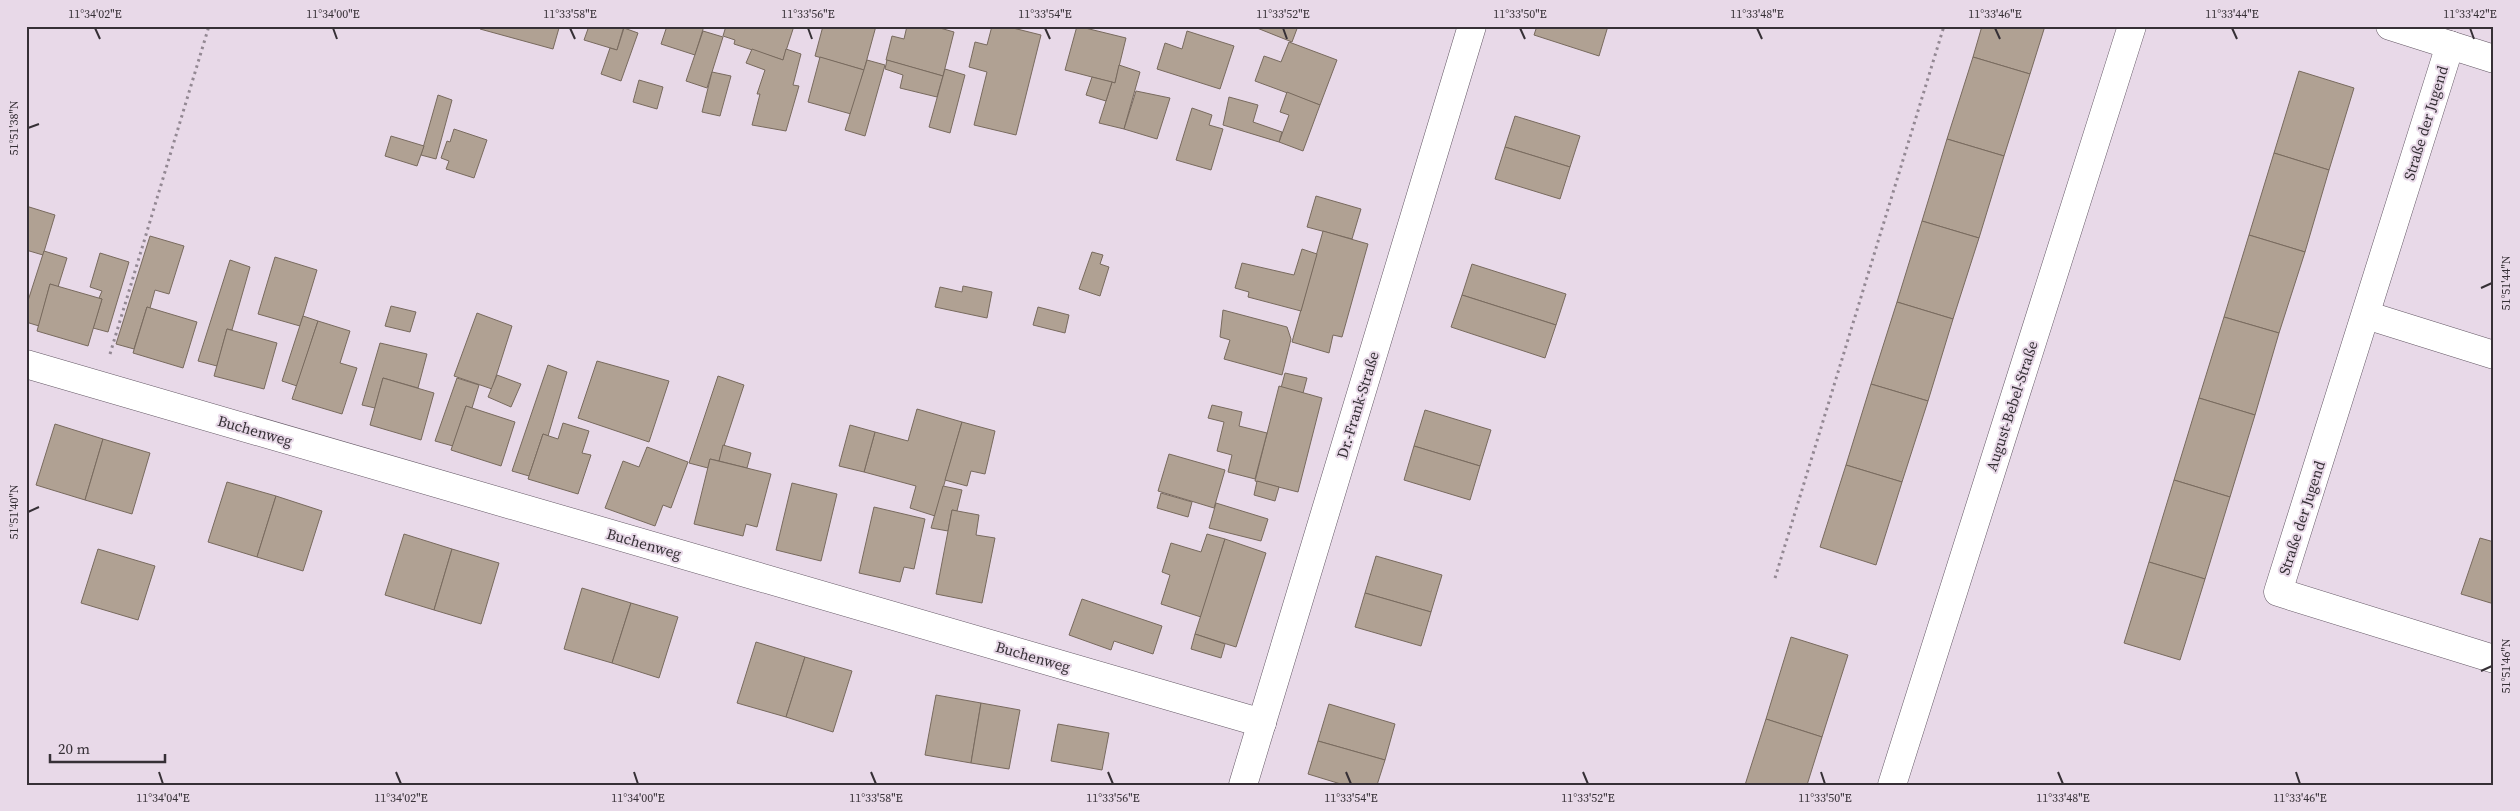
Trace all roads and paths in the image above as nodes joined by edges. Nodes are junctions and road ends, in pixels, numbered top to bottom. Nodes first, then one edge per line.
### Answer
1 (209, 26) edge
2 (1472, 26) edge
3 (1944, 26) edge
4 (2132, 26) edge
5 (2390, 26) edge
6 (2450, 45) junction
7 (2494, 59) edge
8 (2366, 315) junction
9 (2494, 355) edge
10 (26, 364) edge
11 (100, 386) junction
12 (1775, 578) dead end
13 (2494, 659) edge
14 (1262, 723) junction
15 (1243, 785) edge
16 (1892, 785) edge

1 - 11 path
2 - 14 street, Dr.-Frank-Straße
3 - 12 path
4 - 16 street, August-Bebel-Straße
5 - 6 street, Straße der Jugend
6 - 7 street, Straße der Jugend
6 - 8 street, Straße der Jugend
8 - 9 street
8 - 13 street, Straße der Jugend
10 - 11 street, Buchenweg
11 - 14 street, Buchenweg
14 - 15 street, Dr.-Frank-Straße

